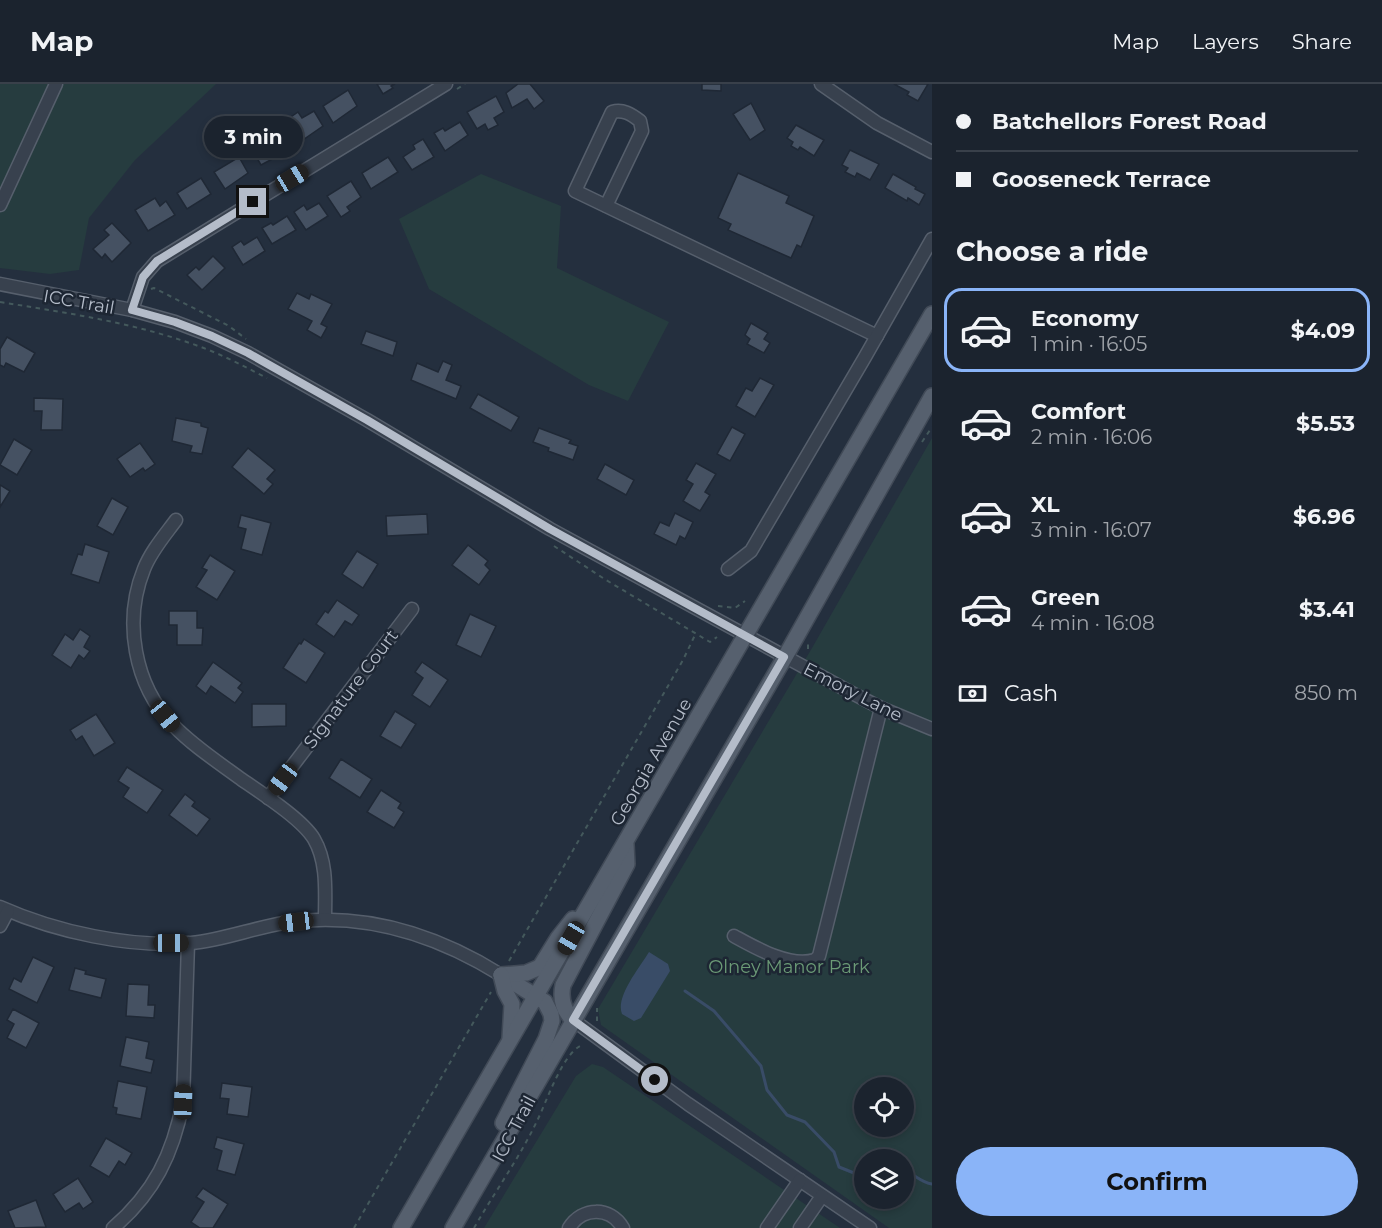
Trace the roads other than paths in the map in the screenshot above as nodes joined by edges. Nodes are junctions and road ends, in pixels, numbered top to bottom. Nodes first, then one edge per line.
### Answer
1 (56, 84) edge
2 (446, 84) edge
3 (821, 84) edge
4 (932, 152) edge
5 (0, 205) edge
6 (606, 206) junction
7 (932, 239) edge
8 (0, 284) edge
9 (132, 310) junction
10 (932, 314) edge
11 (877, 336) junction
12 (932, 396) edge
13 (176, 520) dead end
14 (728, 569) dead end
15 (412, 609) dead end
16 (746, 636) junction
17 (784, 657) junction
18 (881, 708) junction
19 (932, 729) edge
20 (268, 798) junction
21 (626, 844) junction
22 (594, 900) junction
23 (4, 909) edge
24 (325, 919) junction
25 (0, 926) edge
26 (735, 936) dead end
27 (188, 943) junction
28 (503, 970) junction
29 (537, 996) junction
30 (573, 1020) junction
31 (508, 1047) junction
32 (800, 1180) junction
33 (822, 1196) junction
34 (471, 1198) junction
35 (113, 1228) edge
36 (401, 1228) edge
37 (453, 1228) edge
38 (569, 1228) edge
39 (623, 1228) edge
40 (767, 1228) edge
41 (800, 1228) edge
42 (870, 1228) edge

1 - 5 street
2 - 9 street
3 - 4 street
6 - 6 street
6 - 11 street
7 - 11 street
8 - 9 street, Emory Lane
9 - 16 street, Emory Lane
10 - 16 main road, Georgia Avenue
11 - 14 street
12 - 17 main road
13 - 20 street
15 - 20 street, Signature Court
16 - 17 street, Emory Lane
16 - 21 main road, Georgia Avenue
17 - 18 street, Emory Lane
17 - 30 main road
18 - 19 street, Emory Lane
18 - 26 street
20 - 24 street
21 - 22 main road, Georgia Avenue
21 - 30 main road
22 - 28 main road
22 - 29 main road, Georgia Avenue
23 - 25 street
23 - 27 street
24 - 27 street
24 - 28 street
27 - 35 street
28 - 29 main road
28 - 31 main road
29 - 31 main road, Georgia Avenue
29 - 34 main road
30 - 32 street
30 - 34 main road
31 - 36 main road, Georgia Avenue
32 - 33 street
32 - 40 street
33 - 41 street
33 - 42 street
34 - 37 main road
38 - 39 street

